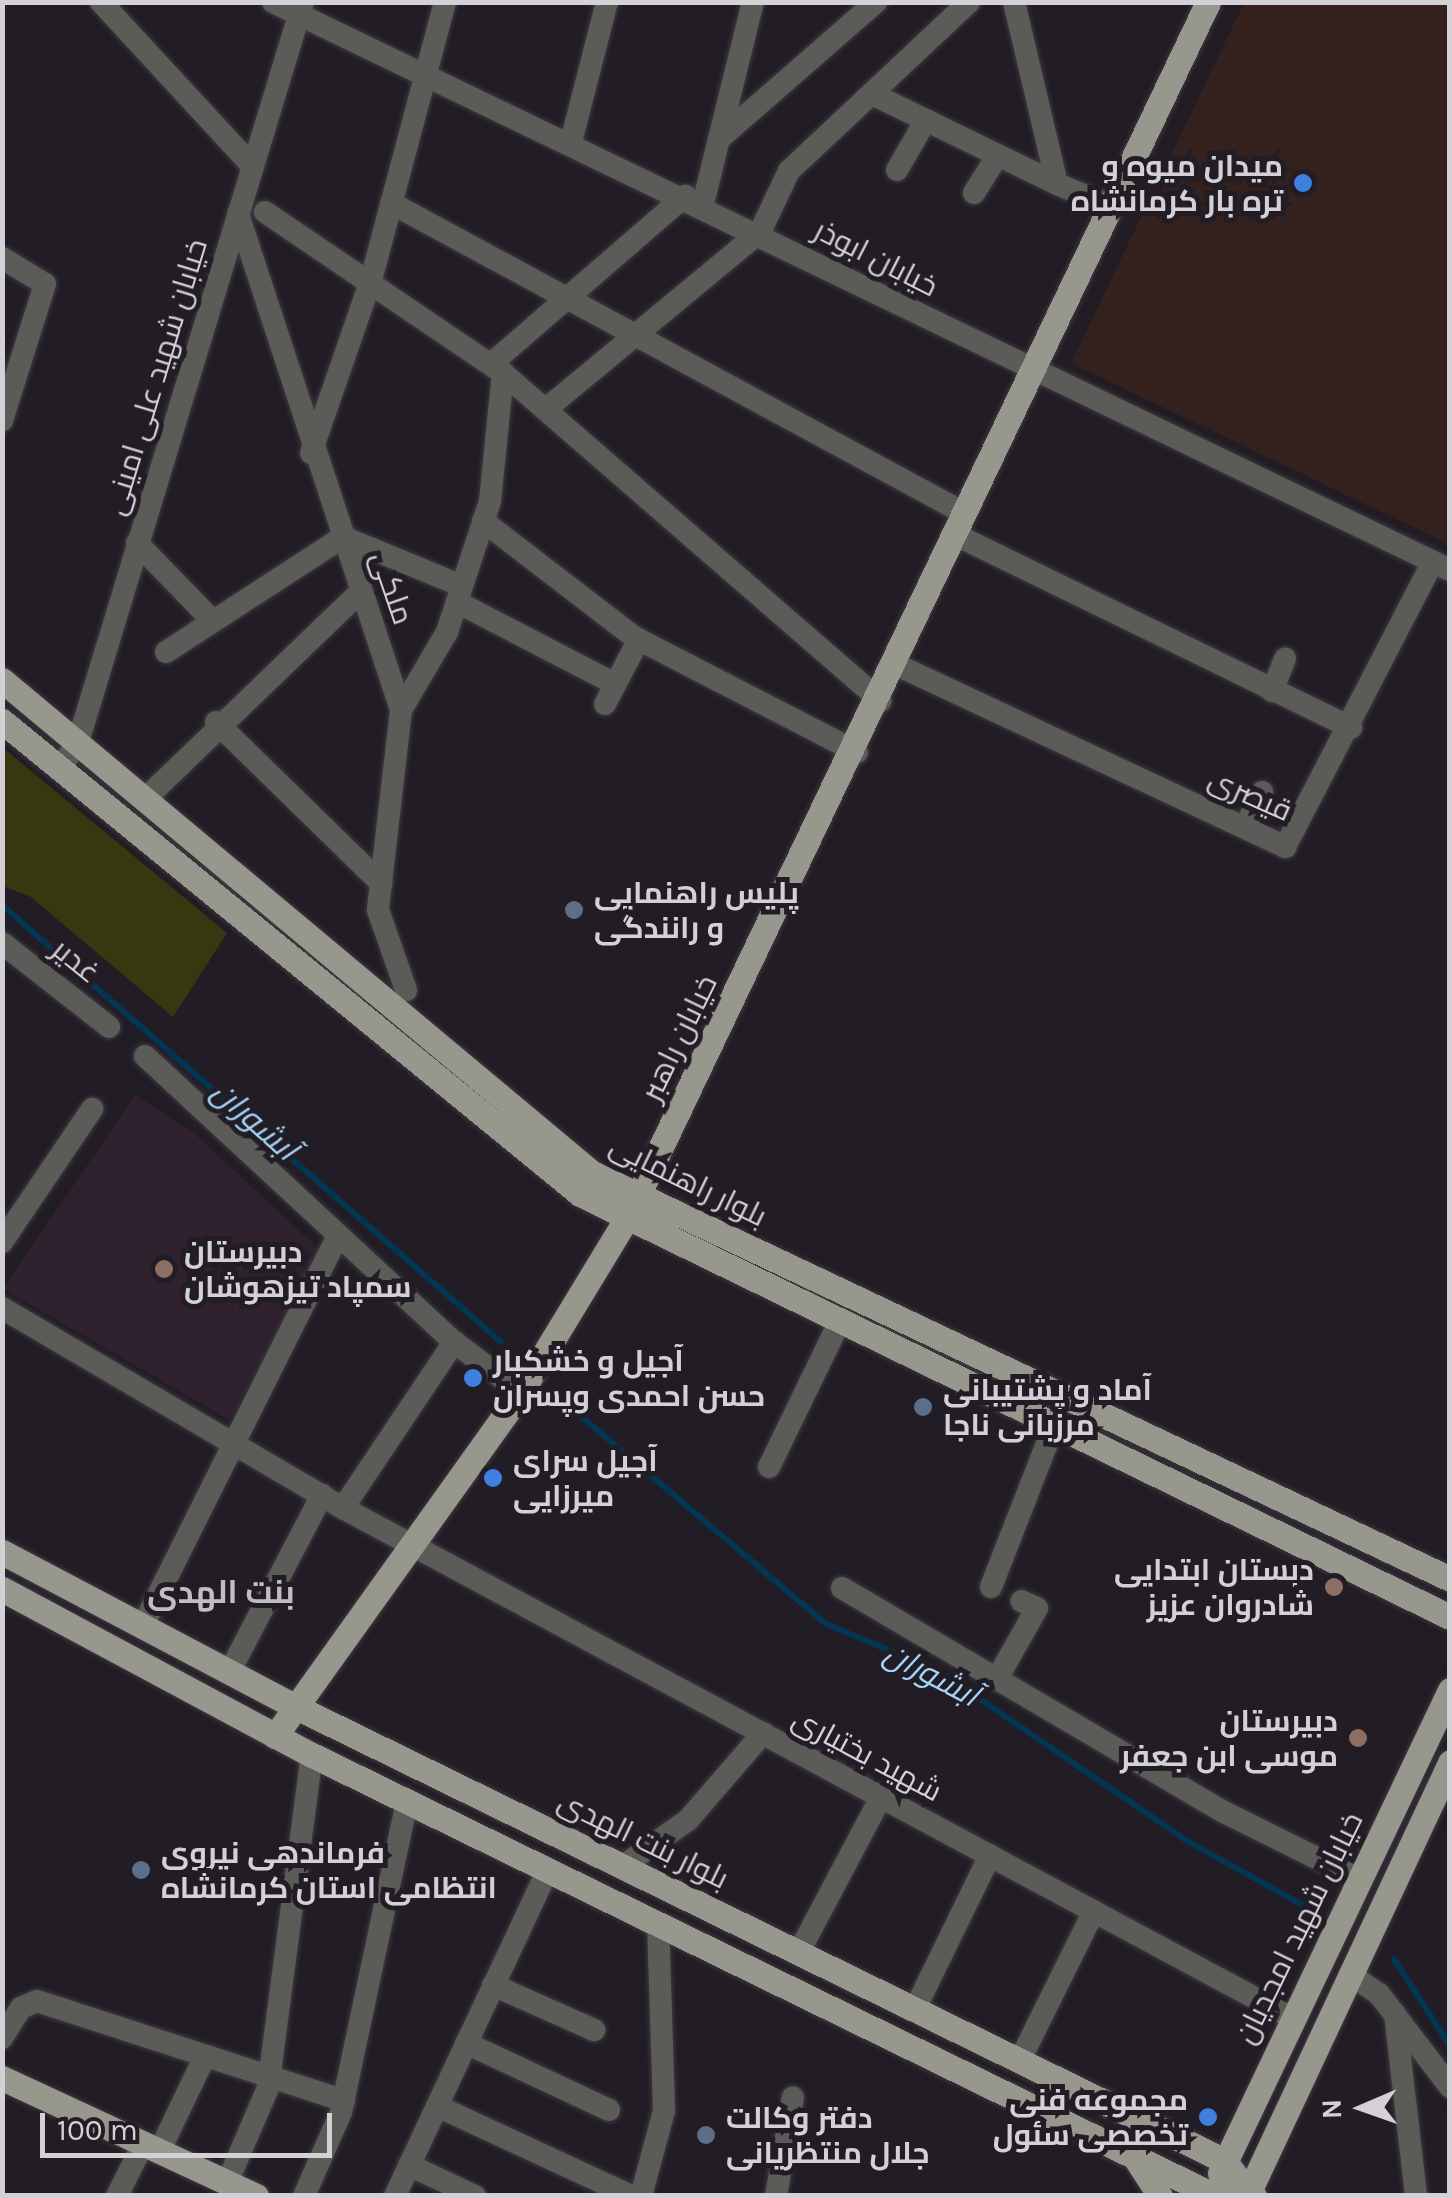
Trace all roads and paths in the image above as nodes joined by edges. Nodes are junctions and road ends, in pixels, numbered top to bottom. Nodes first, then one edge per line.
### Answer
1 (101, 2) edge
2 (273, 2) edge
3 (445, 2) edge
4 (607, 2) edge
5 (753, 2) edge
6 (876, 2) edge
7 (969, 2) edge
8 (1014, 2) edge
9 (1208, 2) edge
10 (302, 9) edge
11 (425, 74) junction
12 (872, 94) junction
13 (926, 120) junction
14 (719, 139) junction
15 (570, 142) junction
16 (998, 155) junction
17 (253, 167) junction
18 (896, 170) dead end
19 (1057, 184) junction
20 (974, 193) dead end
21 (694, 200) junction
22 (391, 203) junction
23 (1110, 206) junction
24 (265, 212) dead end
25 (238, 214) junction
26 (760, 232) junction
27 (2, 258) edge
28 (370, 280) junction
29 (567, 298) junction
30 (635, 335) junction
31 (497, 369) junction
32 (1031, 371) junction
33 (546, 409) junction
34 (2, 420) edge
35 (311, 453) junction
36 (484, 521) junction
37 (960, 523) junction
38 (342, 537) junction
39 (137, 543) junction
40 (1441, 566) edge
41 (360, 591) junction
42 (460, 594) junction
43 (211, 619) junction
44 (638, 639) junction
45 (166, 652) dead end
46 (1286, 659) dead end
47 (897, 666) junction
48 (2, 680) edge
49 (1272, 690) junction
50 (881, 701) junction
51 (401, 710) junction
52 (2, 721) edge
53 (216, 722) junction
54 (1351, 728) junction
55 (78, 742) junction
56 (857, 752) junction
57 (61, 767) junction
58 (1262, 792) dead end
59 (146, 798) junction
60 (1245, 827) junction
61 (381, 883) junction
62 (2, 944) edge
63 (406, 990) dead end
64 (109, 1027) dead end
65 (145, 1056) dead end
66 (92, 1109) dead end
67 (632, 1206) junction
68 (337, 1237) junction
69 (2, 1242) edge
70 (2, 1308) edge
71 (840, 1321) junction
72 (454, 1342) junction
73 (521, 1392) junction
74 (1054, 1425) junction
75 (232, 1441) junction
76 (769, 1467) dead end
77 (322, 1495) junction
78 (343, 1508) junction
79 (414, 1544) junction
80 (2, 1552) edge
81 (1450, 1580) edge
82 (991, 1587) dead end
83 (842, 1588) dead end
84 (2, 1589) edge
85 (1021, 1601) dead end
86 (1450, 1617) edge
87 (142, 1627) junction
88 (230, 1672) junction
89 (998, 1677) junction
90 (1450, 1690) edge
91 (290, 1704) junction
92 (763, 1732) junction
93 (275, 1736) junction
94 (312, 1755) junction
95 (1450, 1762) edge
96 (881, 1796) junction
97 (407, 1802) junction
98 (990, 1855) junction
99 (623, 1866) junction
100 (547, 1871) junction
101 (1360, 1879) junction
102 (1094, 1912) junction
103 (658, 1923) junction
104 (799, 1952) junction
105 (1350, 1974) junction
106 (867, 1985) junction
107 (493, 1986) junction
108 (915, 2009) junction
109 (1395, 2014) junction
110 (852, 2016) junction
111 (1292, 2018) junction
112 (594, 2030) dead end
113 (2, 2038) edge
114 (466, 2043) junction
115 (204, 2058) junction
116 (1020, 2060) junction
117 (269, 2080) junction
118 (4, 2084) edge
119 (1450, 2087) edge
120 (793, 2097) dead end
121 (344, 2102) junction
122 (437, 2106) junction
123 (610, 2110) dead end
124 (150, 2149) junction
125 (1131, 2152) junction
126 (1225, 2160) junction
127 (410, 2165) junction
128 (227, 2182) junction
129 (1210, 2195) edge
130 (1250, 2195) edge
131 (117, 2196) edge
132 (256, 2196) edge
133 (304, 2196) edge
134 (396, 2196) edge
135 (474, 2196) edge
136 (630, 2196) edge
137 (640, 2196) edge
138 (776, 2196) edge
139 (1160, 2196) edge
140 (1416, 2196) edge

1 - 17 street
2 - 10 street, خیابان ابوذر
3 - 11 street
4 - 15 street
5 - 14 street
6 - 14 street
7 - 12 street
8 - 19 street
9 - 23 main road, خیابان راهبر
10 - 11 street, خیابان ابوذر
10 - 17 street, خیابان شهید علی امینی
11 - 15 street, خیابان ابوذر
11 - 22 street
12 - 13 street
12 - 26 street
13 - 16 street
13 - 18 street
14 - 21 street
15 - 21 street, خیابان ابوذر
16 - 19 street
16 - 20 street
17 - 25 street, خیابان شهید علی امینی
19 - 23 street
21 - 26 street, خیابان ابوذر
21 - 29 street
22 - 28 street
22 - 29 street
23 - 32 main road, خیابان راهبر
24 - 28 street
25 - 35 street, ملکی
25 - 39 street, خیابان شهید علی امینی
26 - 30 street
26 - 32 street, خیابان ابوذر
27 - 34 street
28 - 31 street
28 - 35 street
29 - 30 street
29 - 31 street
30 - 33 street
30 - 37 street
31 - 33 street
31 - 36 street
32 - 37 main road, خیابان راهبر
32 - 40 street, خیابان ابوذر
33 - 50 street
35 - 38 street, ملکی
36 - 42 street
36 - 44 street
37 - 47 main road, خیابان راهبر
37 - 49 street
38 - 41 street, ملکی
38 - 42 street
38 - 43 street
39 - 43 street
39 - 55 street, خیابان شهید علی امینی
40 - 54 street, قیصری
41 - 51 street, ملکی
41 - 53 street
42 - 44 street
42 - 51 street
43 - 45 street
44 - 56 street
46 - 49 street
47 - 50 main road, خیابان راهبر
47 - 60 street, قیصری
48 - 55 main road, بلوار راهنمایی
49 - 54 street
50 - 56 main road, خیابان راهبر
51 - 61 street, ملکی
52 - 57 main road, بلوار راهنمایی
53 - 59 street
53 - 61 street
54 - 60 street, قیصری
55 - 57 street, خیابان شهید علی امینی
55 - 59 main road, بلوار راهنمایی
56 - 67 main road, خیابان راهبر
57 - 67 main road, بلوار راهنمایی
58 - 60 street
59 - 67 main road, بلوار راهنمایی
61 - 63 street, ملکی
62 - 64 street, غدیر
65 - 68 street
66 - 69 street
67 - 71 main road, بلوار راهنمایی
67 - 73 main road, خیابان راهبر
67 - 81 main road, بلوار راهنمایی
68 - 72 street
68 - 75 street
70 - 75 street, شهید بختیاری
71 - 74 main road, بلوار راهنمایی
71 - 76 street
72 - 73 street
72 - 78 street
73 - 79 main road, خیابان راهبر
74 - 82 street
74 - 86 main road, بلوار راهنمایی
75 - 77 street, شهید بختیاری
75 - 87 street
77 - 78 street, شهید بختیاری
77 - 88 street
78 - 79 street, شهید بختیاری
79 - 91 main road, خیابان راهبر
79 - 92 street, شهید بختیاری
80 - 87 main road, بلوار بنت الهدی
83 - 89 street
84 - 93 main road
85 - 89 street
87 - 88 main road, بلوار بنت الهدی
88 - 91 main road, بلوار بنت الهدی
89 - 101 street
90 - 101 main road, خیابان شهید امجدیان
91 - 93 main road, خیابان راهبر
91 - 99 main road, بلوار بنت الهدی
92 - 96 street, شهید بختیاری
92 - 99 street
93 - 94 main road
94 - 97 main road
94 - 117 street
95 - 105 main road
96 - 98 street, شهید بختیاری
96 - 104 street
97 - 100 main road
97 - 121 street
98 - 102 street, شهید بختیاری
98 - 108 street
99 - 104 main road, بلوار بنت الهدی
100 - 103 main road
100 - 107 street
101 - 111 main road, خیابان شهید امجدیان
102 - 111 street, شهید بختیاری
102 - 116 street
103 - 110 main road
103 - 137 street
104 - 106 main road, بلوار بنت الهدی
105 - 109 street
105 - 130 main road
106 - 108 main road, بلوار بنت الهدی
106 - 110 main road
107 - 112 street
107 - 114 street
108 - 116 main road, بلوار بنت الهدی
109 - 119 street
109 - 140 street
110 - 125 main road
111 - 126 main road, خیابان شهید امجدیان
113 - 115 street
114 - 122 street
114 - 123 street
115 - 117 street
115 - 124 street
116 - 126 main road, بلوار بنت الهدی
117 - 121 street
117 - 128 street
118 - 124 main road
120 - 138 street
121 - 133 street
122 - 127 street
122 - 136 street
124 - 128 main road
124 - 131 street
125 - 129 main road
125 - 139 main road
126 - 129 main road, خیابان شهید امجدیان
126 - 130 main road, بلوار بنت الهدی
127 - 134 street
127 - 135 street
128 - 132 main road
129 - 130 main road

